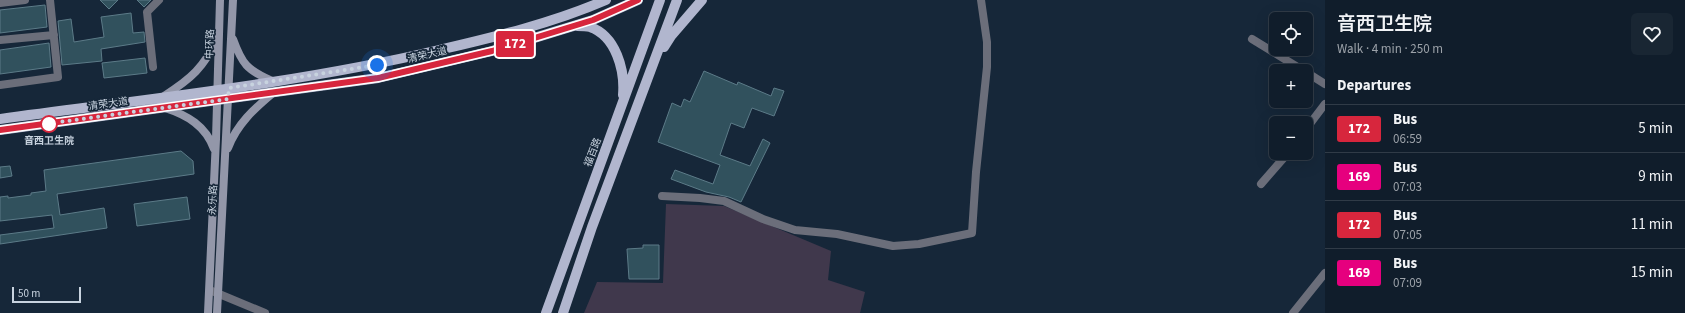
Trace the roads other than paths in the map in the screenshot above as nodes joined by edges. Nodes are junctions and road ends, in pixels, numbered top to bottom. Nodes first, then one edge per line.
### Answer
1 (25, 0) edge
2 (50, 0) edge
3 (159, 0) edge
4 (220, 0) edge
5 (233, 0) edge
6 (606, 0) edge
7 (638, 0) edge
8 (660, 0) edge
9 (677, 0) edge
10 (702, 0) edge
11 (981, 0) edge
12 (0, 3) edge
13 (571, 26) junction
14 (54, 35) junction
15 (219, 35) junction
16 (231, 35) junction
17 (1252, 39) dead end
18 (0, 40) edge
19 (653, 64) junction
20 (1292, 64) edge
21 (153, 67) dead end
22 (1313, 77) edge
23 (272, 81) junction
24 (1325, 84) edge
25 (0, 86) edge
26 (229, 88) junction
27 (218, 89) junction
28 (273, 93) junction
29 (164, 96) junction
30 (228, 99) junction
31 (217, 101) junction
32 (623, 102) junction
33 (1325, 104) edge
34 (165, 108) junction
35 (0, 119) edge
36 (1313, 120) edge
37 (0, 130) edge
38 (216, 154) junction
39 (225, 154) junction
40 (1282, 160) edge
41 (1261, 184) dead end
42 (662, 196) dead end
43 (1325, 273) edge
44 (209, 290) junction
45 (218, 293) junction
46 (208, 313) edge
47 (217, 313) edge
48 (265, 313) edge
49 (546, 313) edge
50 (563, 313) edge
51 (1293, 313) edge

1 - 12 street
2 - 14 street
3 - 21 street
4 - 15 street, 中环路
5 - 16 street
6 - 23 main road, 清荣大道
7 - 13 main road, 清荣大道
8 - 32 main road, 福百路
9 - 19 main road
10 - 19 main road
11 - 42 street
13 - 28 main road, 清荣大道
13 - 32 main road
14 - 18 street
14 - 25 street
15 - 27 street, 中环路
15 - 29 street
16 - 23 street
16 - 26 street
17 - 20 street
19 - 50 main road
22 - 24 street
23 - 26 main road, 清荣大道
26 - 27 main road, 清荣大道
26 - 30 street, 永乐路
27 - 29 main road, 清荣大道
27 - 31 street, 永乐路
28 - 30 main road, 清荣大道
28 - 39 street
29 - 35 main road, 清荣大道
30 - 31 main road, 清荣大道
30 - 39 street, 永乐路
31 - 34 main road, 清荣大道
31 - 38 street, 永乐路
32 - 49 main road, 福百路
33 - 36 street
34 - 37 main road, 清荣大道
34 - 38 street
38 - 44 street, 永乐路
39 - 45 street, 永乐路
40 - 41 street
43 - 51 street
44 - 45 street
44 - 46 street, 永乐路
45 - 47 street, 永乐路
45 - 48 street

